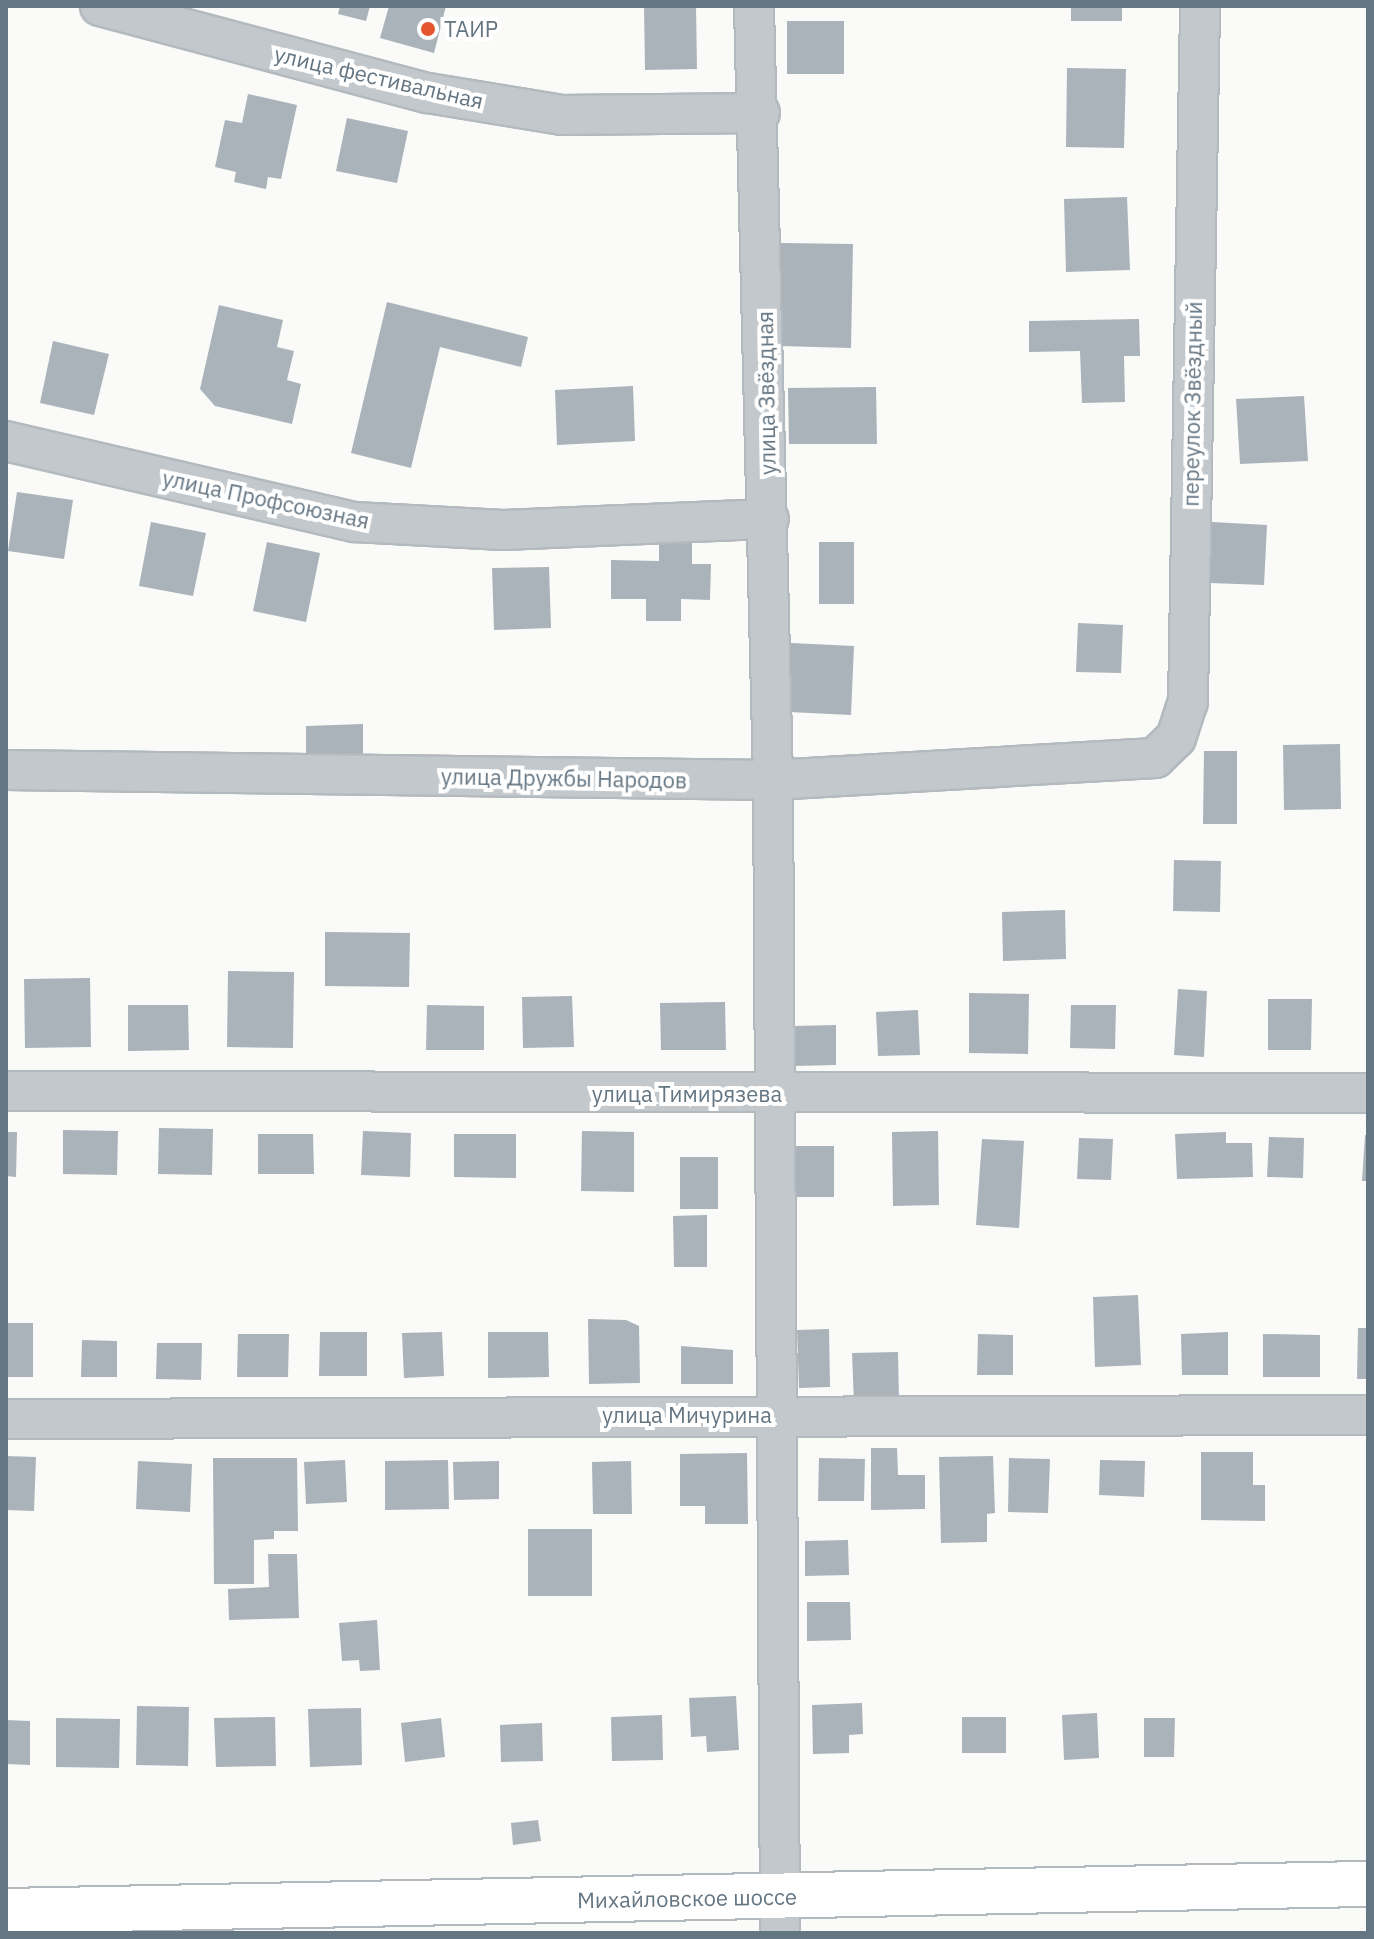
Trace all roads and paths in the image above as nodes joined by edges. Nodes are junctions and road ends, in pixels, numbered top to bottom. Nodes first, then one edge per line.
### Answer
1 (100, 6) edge
2 (754, 6) edge
3 (1200, 6) edge
4 (760, 113) junction
5 (6, 441) edge
6 (769, 519) junction
7 (1122, 764) joint
8 (6, 770) edge
9 (773, 780) junction
10 (6, 1091) edge
11 (1368, 1093) edge
12 (773, 1094) junction
13 (776, 1415) junction
14 (1368, 1415) edge
15 (6, 1419) edge
16 (1368, 1884) edge
17 (6, 1911) edge
18 (779, 1915) edge

1 - 4 street, улица фестивальная
2 - 4 street, улица Звёздная
3 - 7 street, переулок Звёздный
4 - 6 street, улица Звёздная
5 - 6 street, улица Профсоюзная
6 - 9 street, улица Звёздная
7 - 9 street, улица Дружбы Народов
8 - 9 street, улица Дружбы Народов
9 - 12 street, улица Звёздная
10 - 12 street, улица Тимирязева
11 - 12 street, улица Тимирязева
12 - 13 street, улица Звёздная
13 - 14 street, улица Мичурина
13 - 15 street, улица Мичурина
13 - 18 street, улица Звёздная
16 - 18 main road, Михайловское шоссе
17 - 18 main road, Михайловское шоссе

